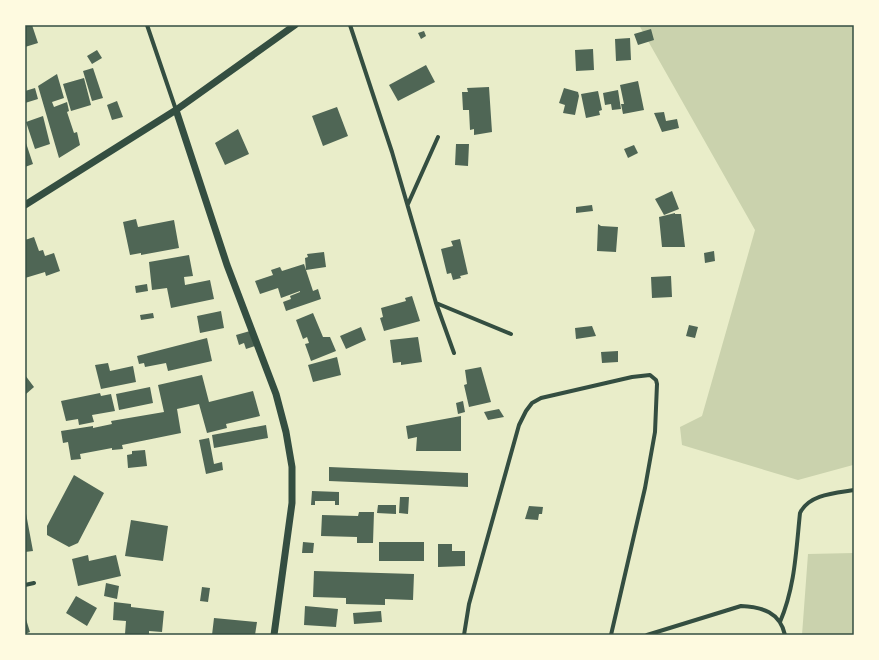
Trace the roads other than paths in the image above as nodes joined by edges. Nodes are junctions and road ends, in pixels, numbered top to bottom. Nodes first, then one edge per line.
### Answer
1 (147, 25) edge
2 (294, 25) edge
3 (350, 25) edge
4 (176, 110) junction
5 (438, 137) dead end
6 (25, 205) edge
7 (408, 205) junction
8 (436, 302) junction
9 (511, 334) dead end
10 (454, 353) dead end
11 (854, 490) edge
12 (34, 583) dead end
13 (25, 585) edge
14 (780, 622) junction
15 (274, 635) edge
16 (464, 635) edge
17 (611, 635) edge
18 (648, 635) edge
19 (786, 635) edge

1 - 4 street
2 - 4 street
3 - 7 street
4 - 6 street
4 - 15 street
5 - 7 street
7 - 8 street
8 - 9 street
8 - 10 street
11 - 14 street
12 - 13 street
14 - 18 street
14 - 19 street
16 - 17 street

